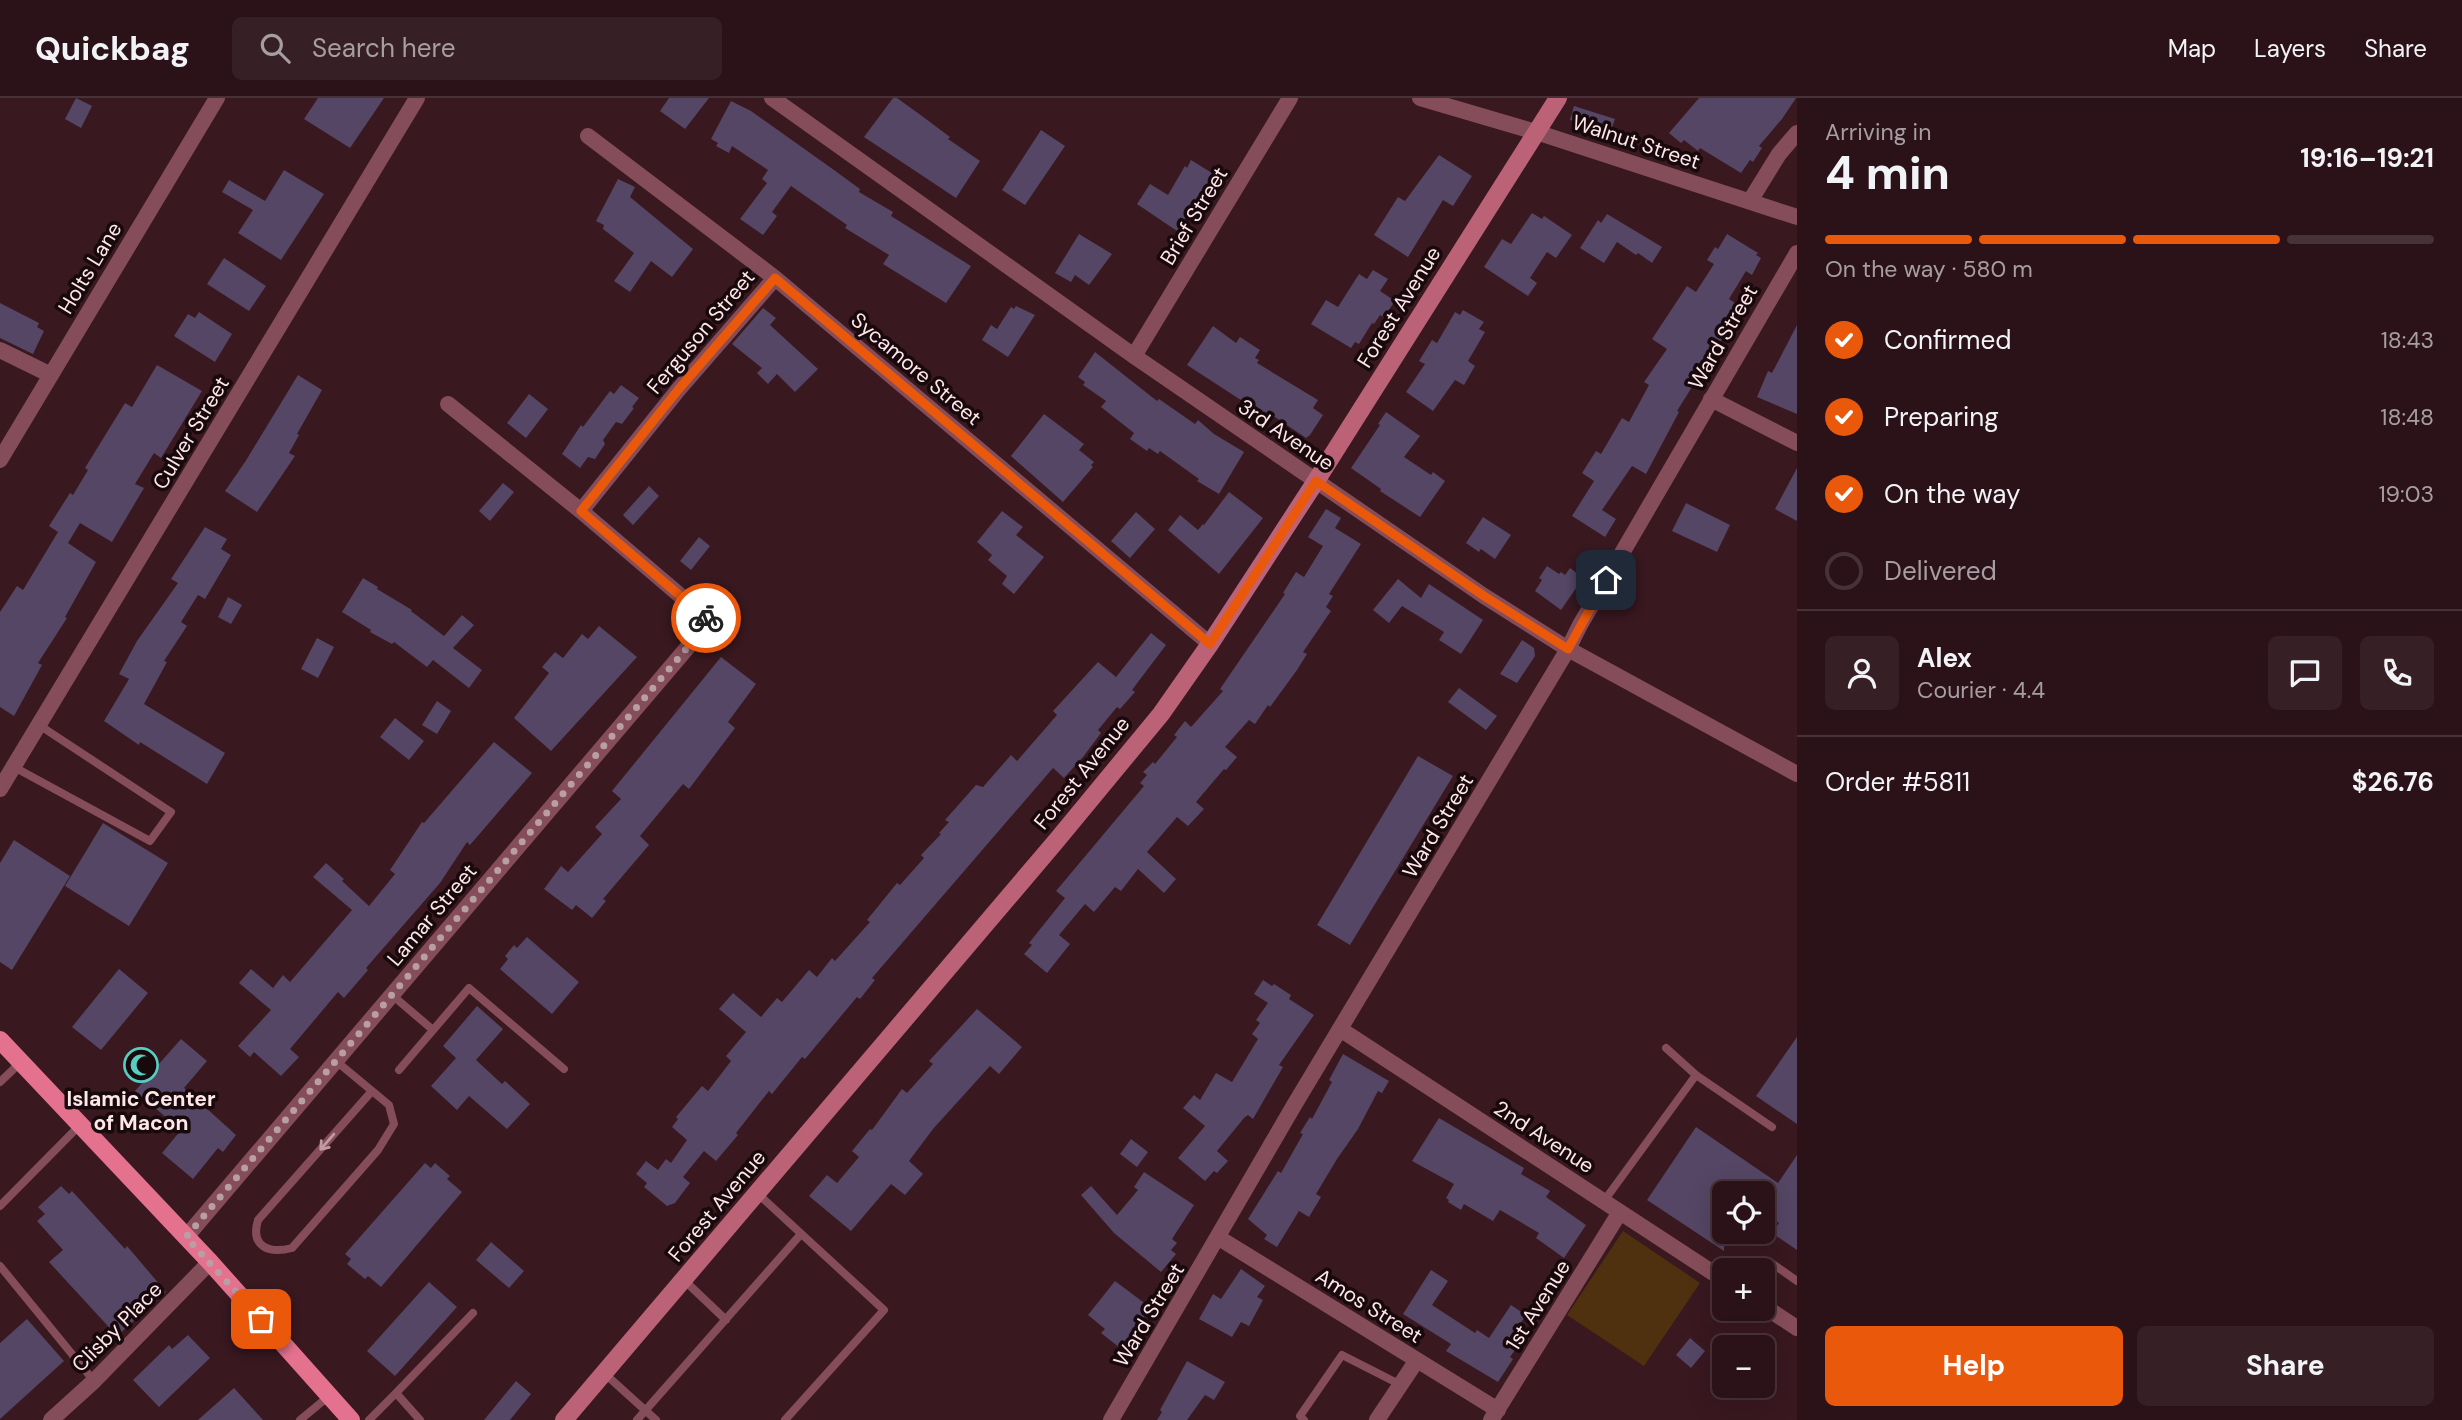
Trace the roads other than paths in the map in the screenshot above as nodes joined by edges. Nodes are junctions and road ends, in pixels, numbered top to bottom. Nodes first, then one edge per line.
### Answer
1 (217, 98) edge
2 (417, 98) edge
3 (772, 98) edge
4 (1290, 98) edge
5 (1420, 98) edge
6 (1558, 98) edge
7 (1536, 132) junction
8 (1797, 133) edge
9 (588, 136) dead end
10 (1750, 201) junction
11 (1797, 217) edge
12 (1797, 253) edge
13 (775, 278) junction
14 (0, 350) edge
15 (1134, 356) junction
16 (51, 375) junction
17 (1711, 399) junction
18 (448, 404) dead end
19 (1797, 443) edge
20 (0, 460) edge
21 (1316, 481) junction
22 (581, 511) junction
23 (1210, 644) junction
24 (1568, 649) junction
25 (39, 725) junction
26 (14, 766) junction
27 (1797, 774) edge
28 (0, 789) edge
29 (391, 995) junction
30 (433, 1030) junction
31 (1340, 1030) junction
32 (0, 1040) edge
33 (1666, 1048) dead end
34 (336, 1061) junction
35 (20, 1062) junction
36 (564, 1069) dead end
37 (399, 1070) dead end
38 (1696, 1075) junction
39 (0, 1082) edge
40 (372, 1091) junction
41 (80, 1125) junction
42 (1772, 1127) dead end
43 (757, 1193) junction
44 (1604, 1201) junction
45 (0, 1206) edge
46 (1620, 1212) junction
47 (801, 1234) junction
48 (186, 1237) junction
49 (1219, 1238) junction
50 (210, 1262) junction
51 (0, 1266) edge
52 (1775, 1266) edge
53 (1712, 1272) edge
54 (684, 1280) junction
55 (1797, 1281) edge
56 (473, 1313) dead end
57 (1775, 1314) edge
58 (726, 1320) junction
59 (1797, 1328) edge
60 (1417, 1360) junction
61 (604, 1373) junction
62 (94, 1381) junction
63 (1401, 1385) junction
64 (396, 1393) junction
65 (329, 1396) junction
66 (646, 1411) junction
67 (1495, 1415) edge
68 (51, 1420) edge
69 (300, 1420) edge
70 (351, 1420) edge
71 (369, 1420) edge
72 (420, 1420) edge
73 (564, 1420) edge
74 (637, 1420) edge
75 (656, 1420) edge
76 (785, 1420) edge
77 (1111, 1420) edge
78 (1304, 1420) edge
79 (1377, 1420) edge

1 - 16 street, Holts Lane
2 - 25 street, Culver Street
3 - 15 street, 3rd Avenue
4 - 15 street, Brief Street
5 - 7 street, Walnut Street
6 - 7 street, Forest Avenue
7 - 10 street, Walnut Street
7 - 21 street, Forest Avenue
8 - 10 street
9 - 13 street, Sycamore Street
10 - 11 street, Walnut Street
12 - 17 street, Ward Street
13 - 22 street, Ferguson Street
13 - 23 street, Sycamore Street
14 - 16 street
15 - 21 street, 3rd Avenue
16 - 20 street, Holts Lane
17 - 19 street
17 - 24 street, Ward Street
18 - 22 street
21 - 23 street, Forest Avenue
21 - 24 street, 3rd Avenue
22 - 29 street, Lamar Street
23 - 43 street, Forest Avenue
24 - 27 street, 3rd Avenue
24 - 31 street, Ward Street
25 - 26 street, Culver Street
25 - 26 lane
26 - 28 street, Culver Street
29 - 30 lane
29 - 34 street, Lamar Street
30 - 36 lane
30 - 37 lane
31 - 44 street, 2nd Avenue
31 - 49 street, Ward Street
32 - 35 main road
33 - 38 lane
34 - 40 lane
34 - 48 street, Lamar Street
35 - 39 lane
35 - 41 main road
38 - 42 lane
38 - 44 lane
40 -> 40 lane
41 - 45 lane
41 - 48 main road
43 - 47 lane
43 - 54 street, Forest Avenue
44 - 46 street, 2nd Avenue
46 - 53 street, 2nd Avenue
46 - 67 street, 1st Avenue
47 - 58 lane
47 - 76 lane
48 - 50 main road
49 - 60 street, Amos Street
49 - 77 street, Ward Street
50 - 62 street, Clisby Place
50 - 65 main road
51 - 62 lane
52 - 55 lane
54 - 58 lane
54 - 61 street, Forest Avenue
56 - 64 lane
57 - 59 street
58 - 66 lane
60 - 63 street
60 - 67 street, Amos Street
61 - 66 lane
61 - 73 street, Forest Avenue
62 - 68 street, Clisby Place
63 - 78 lane
63 - 79 street
64 - 71 lane
64 - 72 lane
65 - 69 lane
65 - 70 main road
66 - 74 lane
66 - 75 lane

